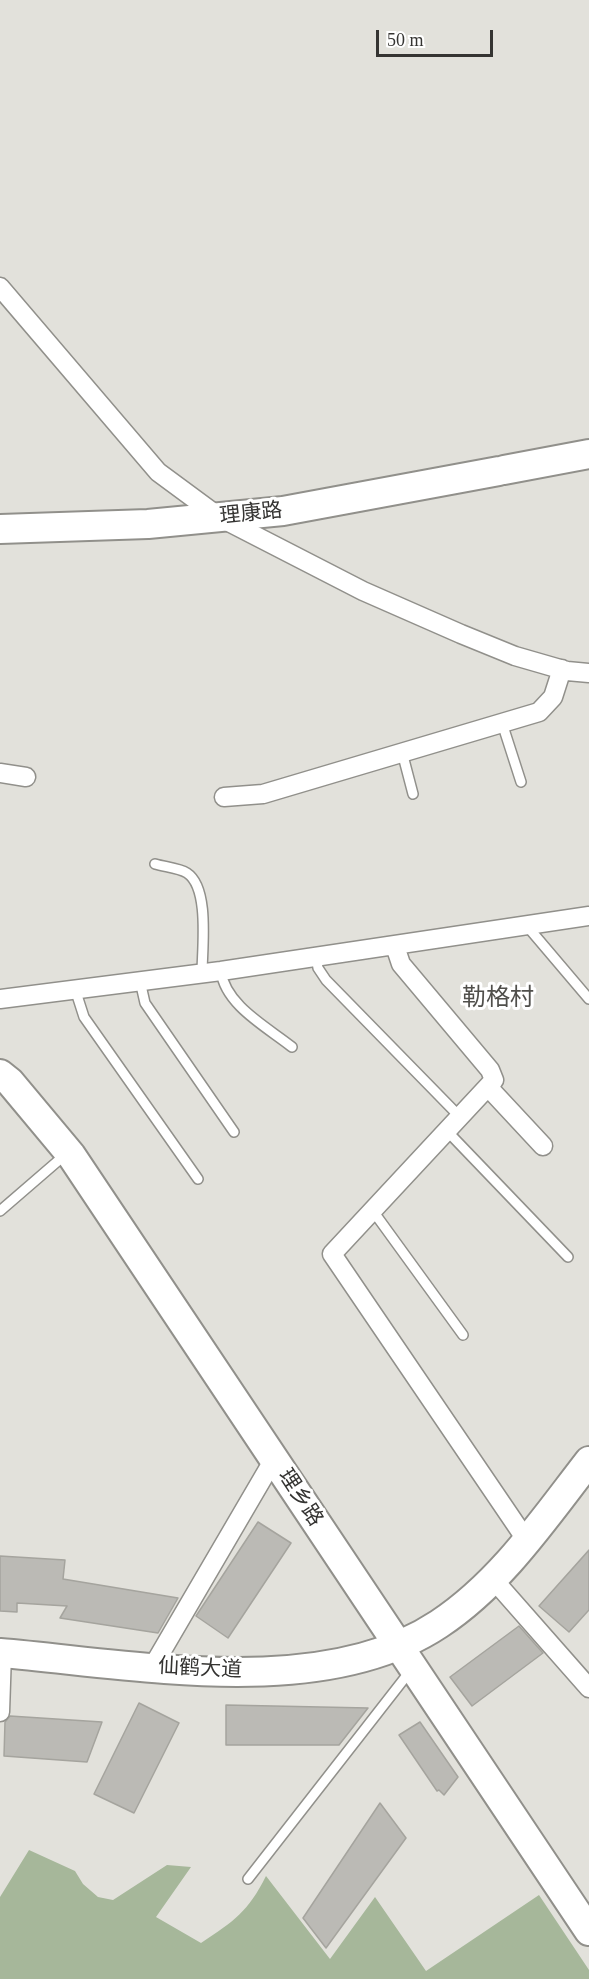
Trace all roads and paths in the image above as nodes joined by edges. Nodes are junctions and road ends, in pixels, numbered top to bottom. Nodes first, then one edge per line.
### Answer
1 (0, 287) edge
2 (589, 454) edge
3 (219, 517) junction
4 (0, 529) edge
5 (562, 669) junction
6 (589, 673) edge
7 (502, 723) junction
8 (402, 752) junction
9 (0, 773) edge
10 (26, 777) dead end
11 (521, 782) dead end
12 (413, 794) dead end
13 (224, 797) dead end
14 (155, 864) dead end
15 (589, 916) edge
16 (527, 926) junction
17 (395, 946) junction
18 (316, 957) junction
19 (220, 971) junction
20 (202, 974) junction
21 (140, 981) junction
22 (75, 989) junction
23 (0, 999) edge
24 (589, 999) edge
25 (292, 1047) dead end
26 (0, 1074) edge
27 (489, 1088) junction
28 (461, 1118) junction
29 (234, 1132) dead end
30 (448, 1132) junction
31 (543, 1146) dead end
32 (68, 1152) junction
33 (198, 1179) dead end
34 (0, 1211) edge
35 (372, 1211) junction
36 (568, 1257) dead end
37 (463, 1335) dead end
38 (274, 1459) junction
39 (589, 1461) edge
40 (527, 1540) junction
41 (493, 1579) junction
42 (1, 1653) edge
43 (405, 1658) junction
44 (153, 1666) junction
45 (589, 1688) edge
46 (0, 1712) edge
47 (248, 1879) dead end
48 (589, 1931) edge

1 - 3 street
2 - 3 main road, 理康路
3 - 4 main road, 理康路
3 - 5 street
5 - 6 street
5 - 7 street
7 - 8 street
7 - 11 lane
8 - 12 lane
8 - 13 street
9 - 10 street
14 - 20 lane
15 - 16 street
16 - 17 street
16 - 24 lane
17 - 18 street
17 - 27 street
18 - 19 street
18 - 28 lane
19 - 20 street
19 - 25 lane
20 - 21 street
21 - 22 street
21 - 29 lane
22 - 23 street
22 - 33 lane
26 - 32 main road, 理乡路
27 - 28 street
27 - 31 street
28 - 30 street
30 - 35 street
30 - 36 lane
32 - 34 lane
32 - 38 main road, 理乡路
35 - 37 lane
35 - 40 street
38 - 43 main road, 理乡路
38 - 44 street
39 - 40 main road, 仙鹤大道
40 - 41 main road, 仙鹤大道
41 - 43 main road, 仙鹤大道
41 - 45 street
42 - 44 main road, 仙鹤大道
42 - 46 street
43 - 44 main road, 仙鹤大道
43 - 47 lane
43 - 48 main road, 理乡路

